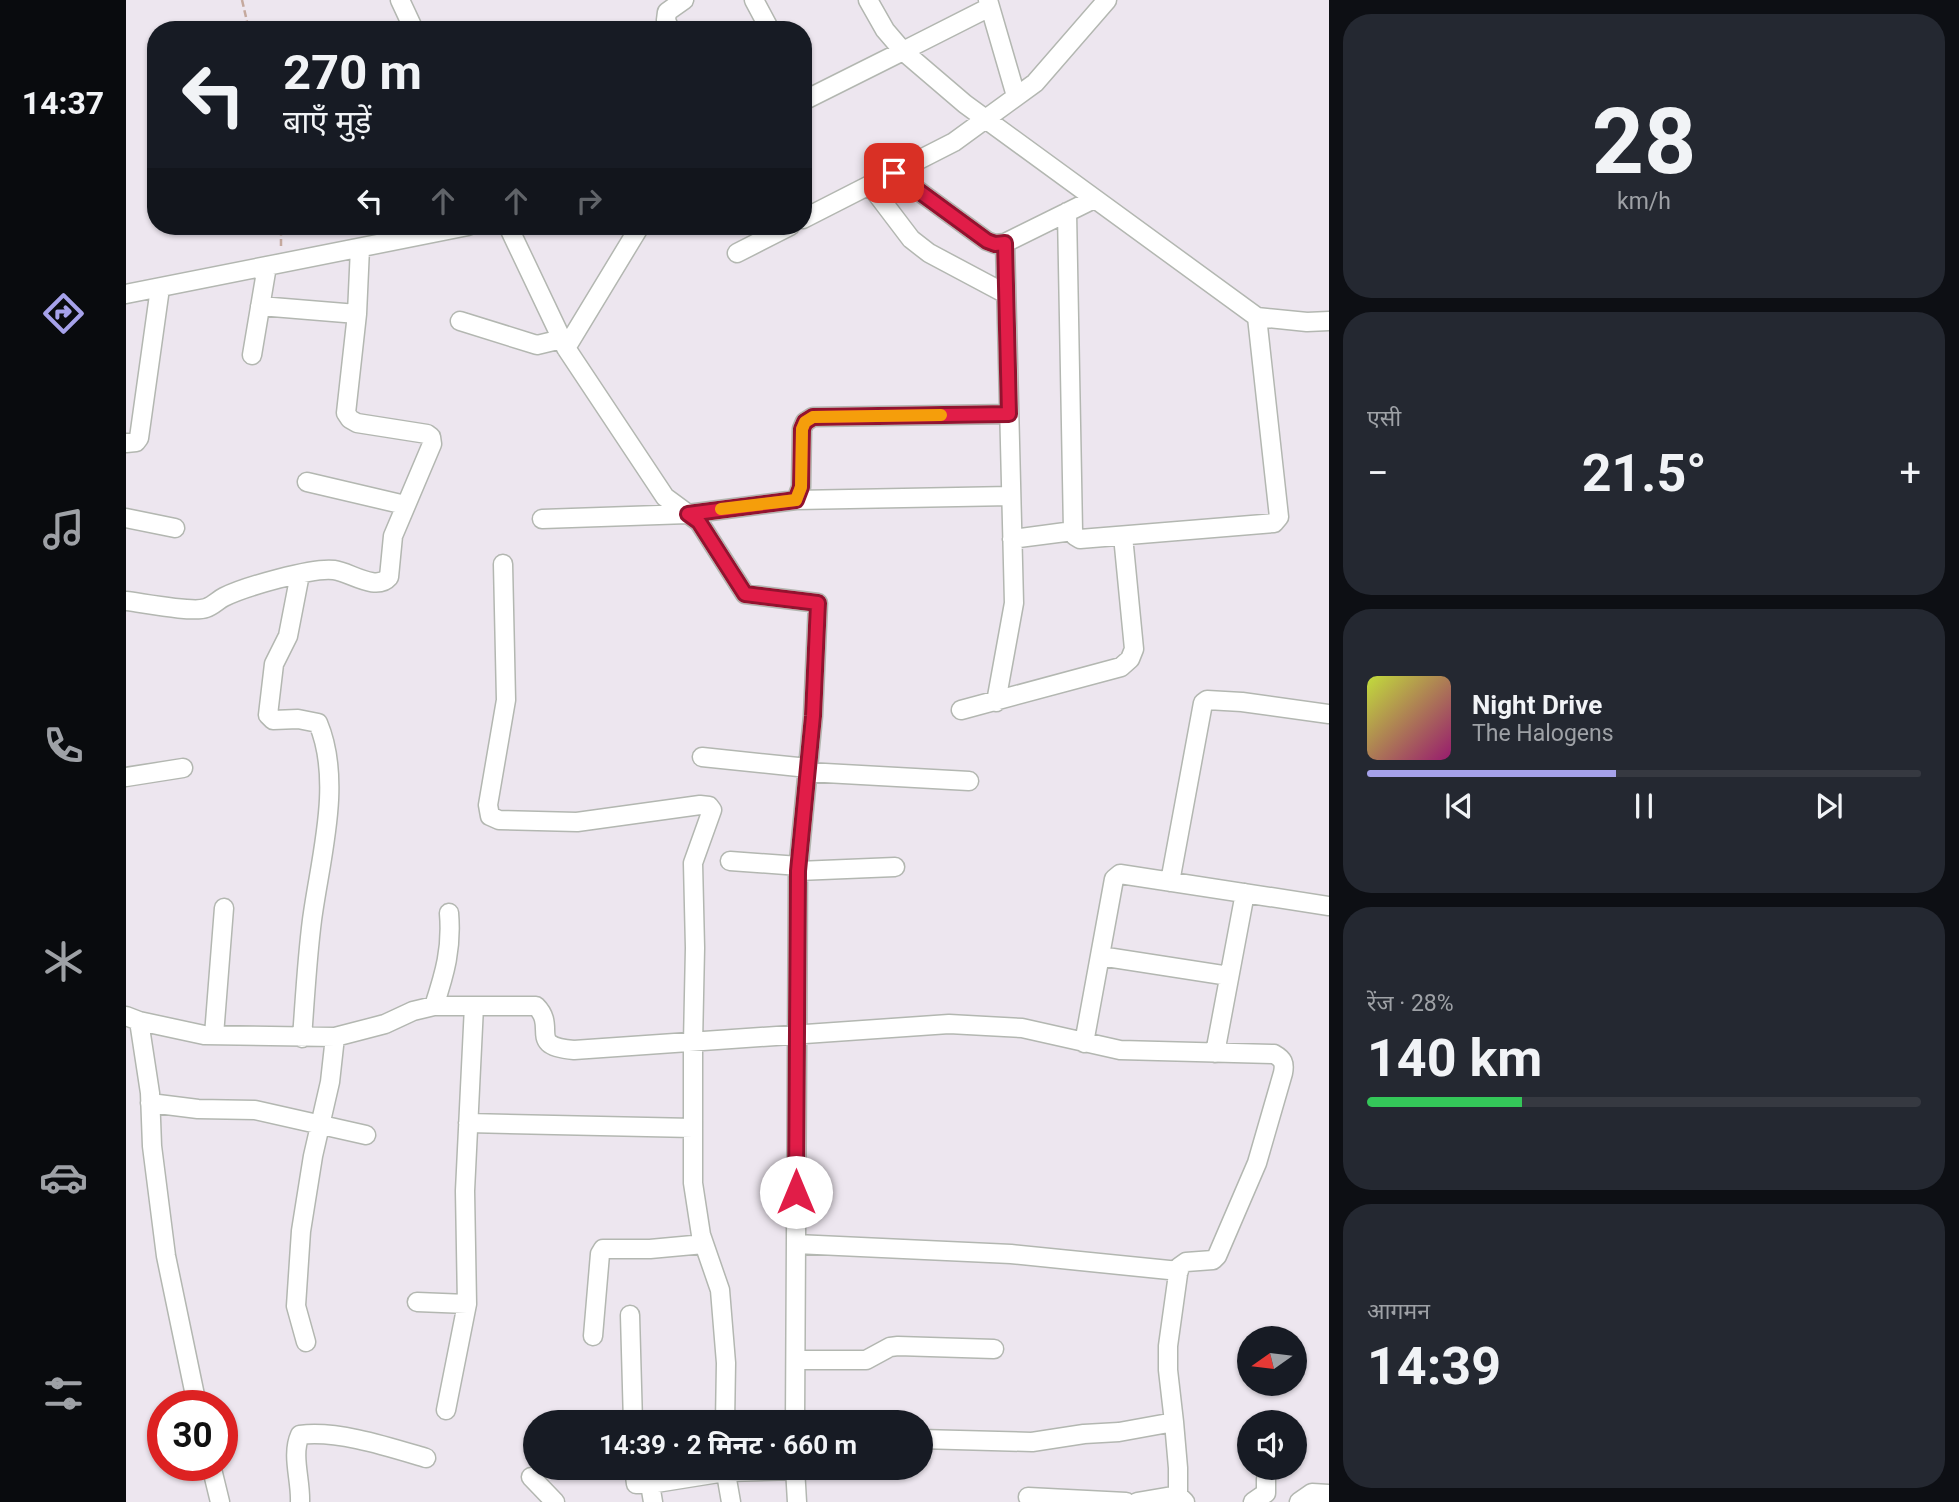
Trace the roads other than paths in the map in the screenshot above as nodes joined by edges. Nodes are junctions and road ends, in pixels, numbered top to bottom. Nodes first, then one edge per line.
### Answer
1 (400, 0) edge
2 (684, 0) edge
3 (754, 0) edge
4 (869, 0) edge
5 (1107, 0) edge
6 (989, 4) edge
7 (410, 21) edge
8 (666, 21) edge
9 (765, 21) edge
10 (903, 51) junction
11 (812, 92) edge
12 (1016, 96) junction
13 (985, 119) junction
14 (894, 173) junction
15 (870, 185) junction
16 (1094, 199) junction
17 (1067, 212) junction
18 (812, 214) edge
19 (424, 235) edge
20 (512, 235) edge
21 (634, 235) edge
22 (772, 235) edge
23 (1005, 243) junction
24 (360, 248) junction
25 (737, 253) dead end
26 (273, 265) junction
27 (160, 288) junction
28 (126, 294) edge
29 (1006, 294) junction
30 (260, 306) junction
31 (356, 314) junction
32 (1257, 317) junction
33 (460, 320) dead end
34 (1329, 321) edge
35 (564, 343) junction
36 (252, 355) dead end
37 (1009, 414) junction
38 (126, 443) edge
39 (307, 482) dead end
40 (1011, 496) junction
41 (796, 500) junction
42 (405, 505) junction
43 (688, 514) junction
44 (126, 518) edge
45 (541, 519) dead end
46 (175, 528) dead end
47 (1073, 531) junction
48 (1124, 536) junction
49 (1013, 539) junction
50 (503, 564) dead end
51 (300, 575) junction
52 (126, 601) edge
53 (996, 702) junction
54 (961, 710) dead end
55 (1329, 713) edge
56 (702, 757) dead end
57 (183, 768) dead end
58 (808, 770) junction
59 (126, 777) edge
60 (970, 781) dead end
61 (730, 861) dead end
62 (895, 867) dead end
63 (798, 868) junction
64 (1170, 882) junction
65 (1245, 893) junction
66 (1329, 906) edge
67 (225, 908) dead end
68 (449, 913) dead end
69 (1100, 956) junction
70 (1230, 976) junction
71 (434, 1006) junction
72 (474, 1006) junction
73 (133, 1018) edge
74 (214, 1035) junction
75 (797, 1035) junction
76 (335, 1037) junction
77 (302, 1038) junction
78 (692, 1043) junction
79 (1084, 1043) junction
80 (1215, 1053) junction
81 (150, 1104) junction
82 (468, 1123) junction
83 (320, 1126) junction
84 (693, 1128) junction
85 (366, 1135) dead end
86 (704, 1244) junction
87 (796, 1244) junction
88 (1179, 1271) junction
89 (417, 1302) dead end
90 (467, 1304) junction
91 (630, 1315) dead end
92 (593, 1336) dead end
93 (306, 1342) dead end
94 (995, 1349) dead end
95 (796, 1360) junction
96 (194, 1390) edge
97 (446, 1410) dead end
98 (633, 1410) edge
99 (725, 1410) edge
100 (795, 1410) edge
101 (1174, 1422) junction
102 (933, 1439) edge
103 (426, 1458) dead end
104 (533, 1480) edge
105 (636, 1480) edge
106 (693, 1480) edge
107 (727, 1480) edge
108 (796, 1480) edge
109 (1266, 1480) edge
110 (215, 1481) edge
111 (652, 1493) edge
112 (1329, 1494) edge
113 (1028, 1497) dead end
114 (1181, 1498) edge
115 (220, 1502) edge
116 (300, 1502) edge
117 (555, 1502) edge
118 (731, 1502) edge
119 (797, 1502) edge
120 (1126, 1502) edge
121 (1137, 1502) edge
122 (1253, 1502) edge
123 (1298, 1502) edge

1 - 7 street
2 - 8 street
3 - 9 street
4 - 10 street
5 - 12 street
6 - 10 street
6 - 12 street
10 - 11 street
10 - 13 street
12 - 13 street
13 - 14 street
13 - 16 street
14 - 15 street
14 - 23 street
15 - 18 street
15 - 29 street
16 - 17 street
16 - 32 street
17 - 23 street
17 - 47 street
19 - 24 street
20 - 35 street
21 - 35 street
22 - 25 street
23 - 29 street
24 - 26 street
24 - 31 street
26 - 27 street
26 - 30 street
27 - 28 street
27 - 38 street
29 - 37 street
30 - 31 street
30 - 36 street
31 - 42 street
32 - 34 street
32 - 48 street
33 - 35 street
35 - 43 street
37 - 40 street
37 - 41 street
39 - 42 street
40 - 41 street
40 - 49 street
41 - 43 street
42 - 51 street
43 - 45 street
43 - 58 street
44 - 46 street
47 - 48 street
47 - 49 street
48 - 53 street
49 - 53 street
50 - 78 street
51 - 52 street
51 - 77 street
53 - 54 street
55 - 64 street
56 - 58 street
57 - 59 street
58 - 60 street
58 - 63 street
61 - 63 street
62 - 63 street
63 - 75 street
64 - 65 street
64 - 69 street
65 - 66 street
65 - 70 street
67 - 74 street
68 - 71 street
69 - 70 street
69 - 79 street
70 - 80 street
71 - 72 street
71 - 76 street
72 - 78 street
72 - 82 street
73 - 74 street
73 - 81 street
74 - 77 street
75 - 78 street
75 - 79 street
75 - 87 street
76 - 77 street
76 - 83 street
78 - 84 street
79 - 80 street
80 - 88 street
81 - 83 street
81 - 96 street
82 - 84 street
82 - 90 street
83 - 85 street
83 - 93 street
84 - 86 street
86 - 92 street
86 - 99 street
87 - 88 street
87 - 95 street
88 - 101 street
89 - 90 street
90 - 97 street
91 - 98 street
94 - 95 street
95 - 100 street
101 - 102 street
101 - 114 street
103 - 116 street
104 - 117 street
105 - 111 street
106 - 111 street
107 - 118 street
108 - 119 street
109 - 122 street
110 - 115 street
112 - 123 street
113 - 120 street
114 - 121 street

